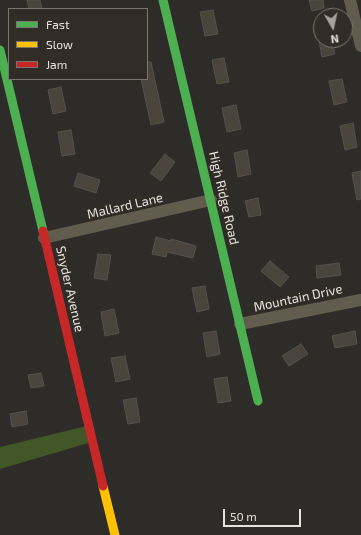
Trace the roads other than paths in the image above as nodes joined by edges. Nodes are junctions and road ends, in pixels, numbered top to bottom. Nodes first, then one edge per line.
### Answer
1 (163, 0) edge
2 (350, 0) edge
3 (361, 46) edge
4 (0, 50) edge
5 (211, 200) junction
6 (44, 238) junction
7 (361, 300) edge
8 (240, 324) junction
9 (258, 401) dead end
10 (115, 535) edge

1 - 5 street, High Ridge Road
2 - 3 street
4 - 6 street, Snyder Avenue
5 - 6 street, Mallard Lane
5 - 8 street, High Ridge Road
6 - 10 street, Snyder Avenue
7 - 8 street, Mountain Drive
8 - 9 street, High Ridge Road

